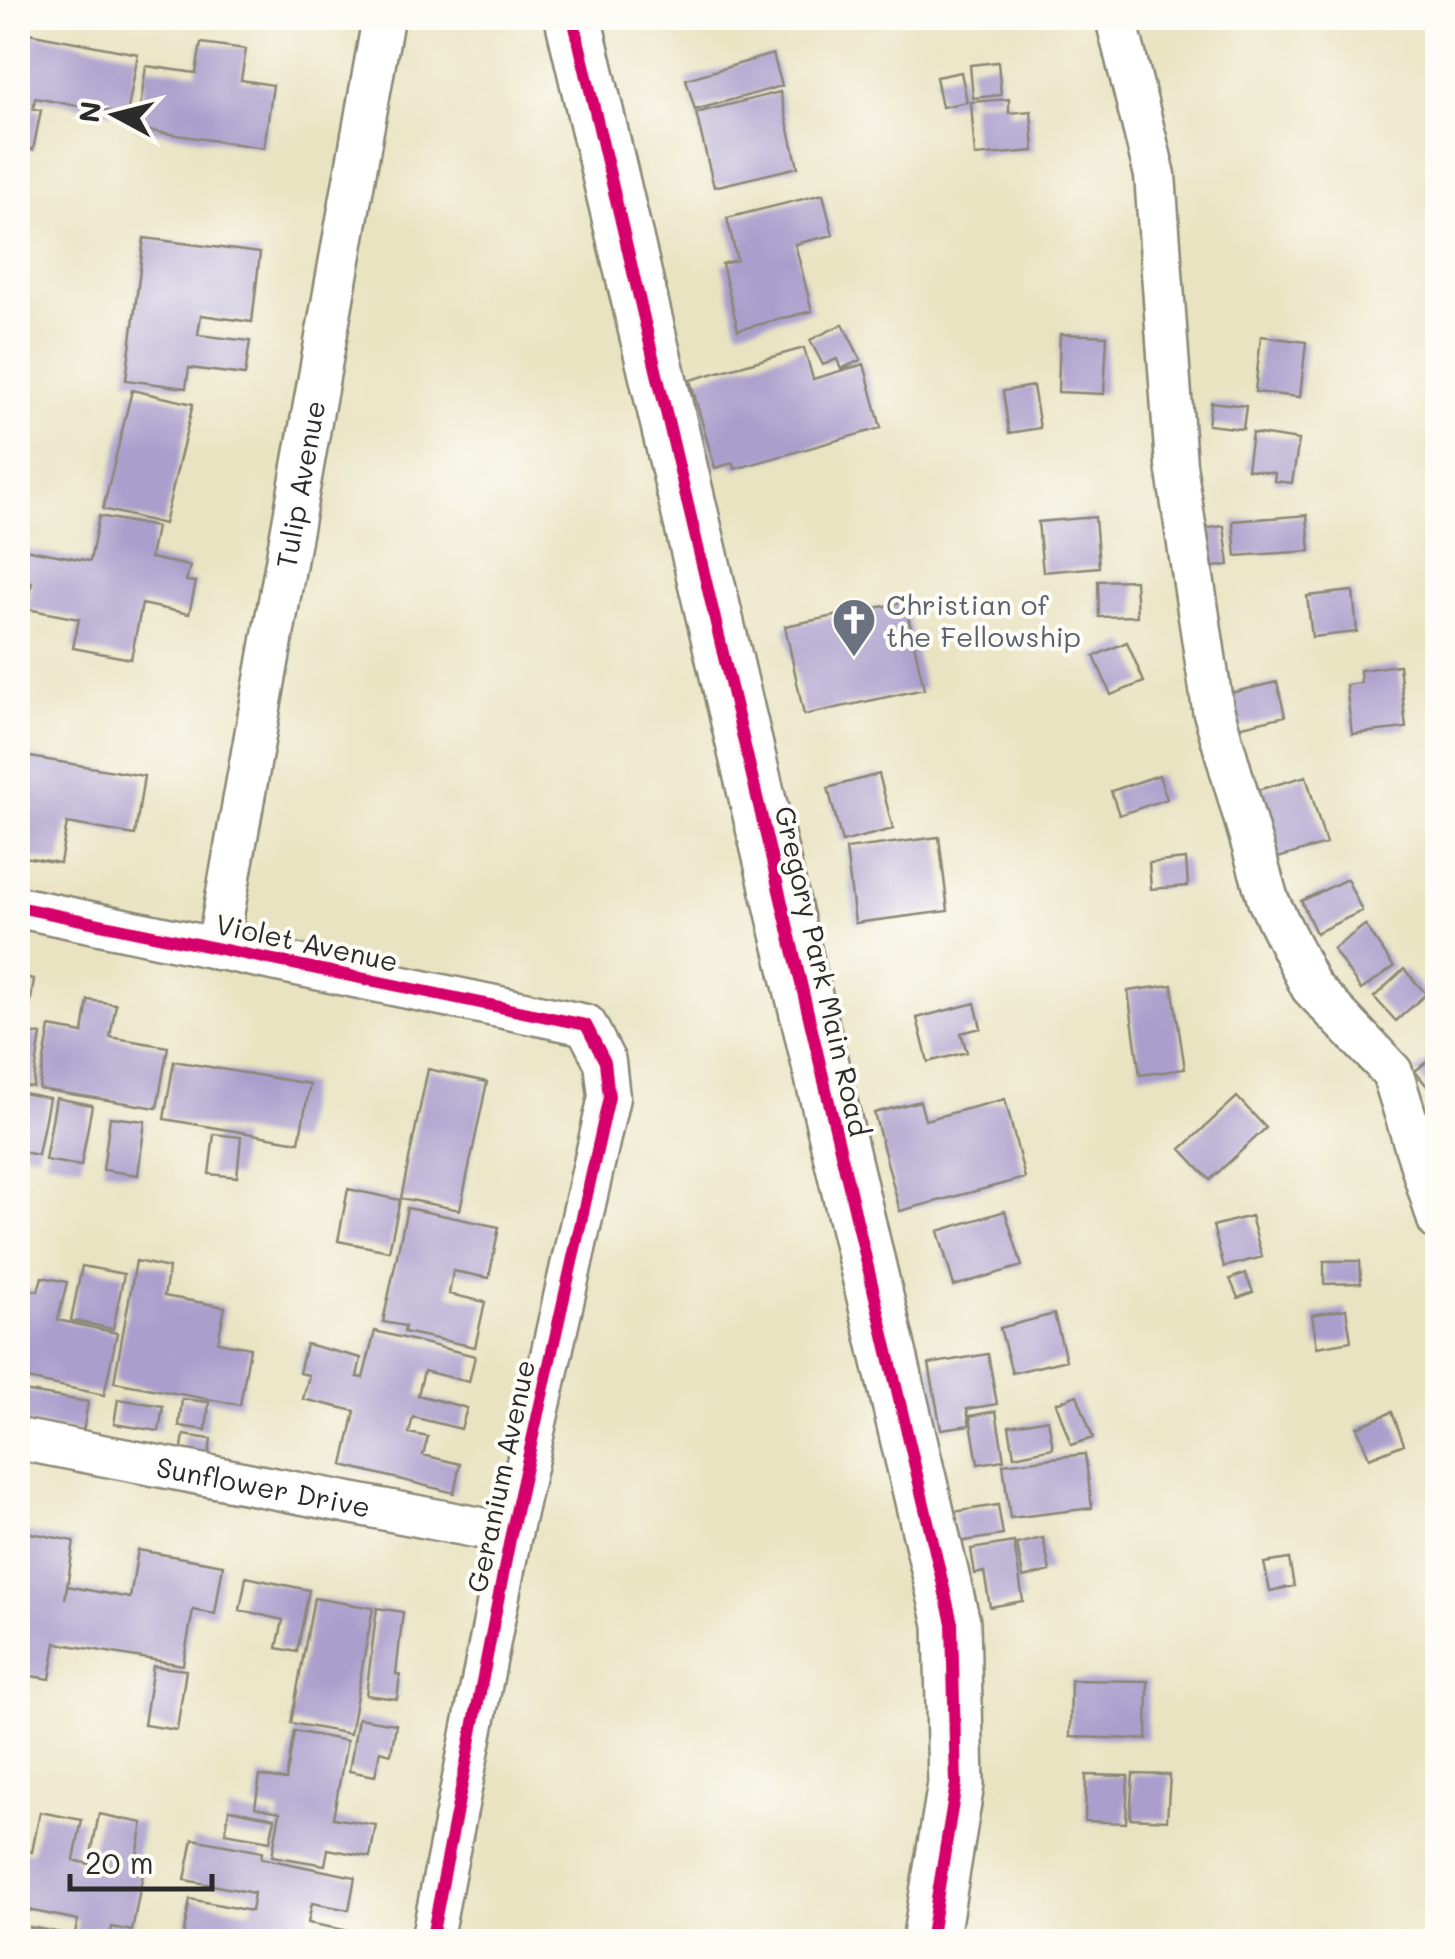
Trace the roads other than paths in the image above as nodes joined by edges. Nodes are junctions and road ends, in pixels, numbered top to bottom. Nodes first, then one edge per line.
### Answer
1 (383, 18) edge
2 (572, 18) edge
3 (1116, 18) edge
4 (18, 907) edge
5 (217, 949) junction
6 (586, 1025) joint
7 (1438, 1220) edge
8 (18, 1440) edge
9 (512, 1534) junction
10 (431, 1942) edge
11 (930, 1942) edge

1 - 5 street, Tulip Avenue
2 - 11 street, Gregory Park Main Road
3 - 7 street
4 - 5 street, Violet Avenue
5 - 6 street, Violet Avenue
6 - 9 street, Geranium Avenue
8 - 9 street, Sunflower Drive
9 - 10 street, Geranium Avenue

